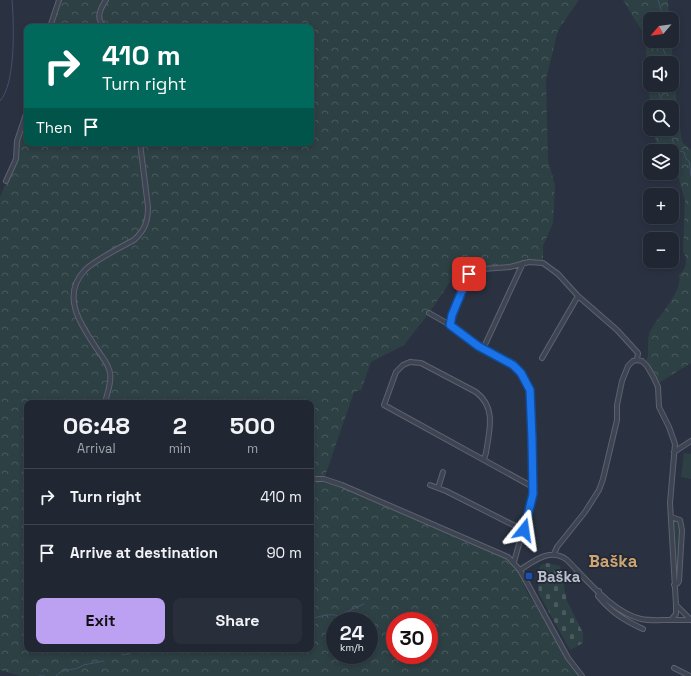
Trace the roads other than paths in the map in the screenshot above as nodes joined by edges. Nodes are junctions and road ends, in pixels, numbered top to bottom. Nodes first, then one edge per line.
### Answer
1 (59, 0) edge
2 (106, 0) edge
3 (51, 24) edge
4 (102, 24) edge
5 (24, 120) edge
6 (140, 146) edge
7 (6, 181) dead end
8 (523, 263) junction
9 (578, 296) junction
10 (429, 314) dead end
11 (450, 325) junction
12 (483, 348) junction
13 (542, 358) dead end
14 (638, 360) junction
15 (105, 400) edge
16 (691, 441) edge
17 (674, 452) junction
18 (484, 459) junction
19 (443, 472) dead end
20 (314, 479) edge
21 (430, 485) dead end
22 (533, 487) junction
23 (438, 488) junction
24 (670, 517) junction
25 (524, 530) junction
26 (554, 554) junction
27 (514, 562) junction
28 (520, 570) junction
29 (674, 585) junction
30 (598, 591) junction
31 (676, 605) junction
32 (671, 620) junction
33 (691, 620) edge
34 (643, 629) dead end
35 (674, 668) dead end
36 (582, 676) edge
37 (690, 676) edge

1 - 3 street
2 - 4 street
5 - 7 street
6 - 15 street
8 - 9 street
8 - 11 street
8 - 12 street
9 - 13 street
9 - 14 street
10 - 11 street
11 - 12 street
12 - 22 street
14 - 17 street
14 - 26 street
16 - 17 street
17 - 24 street
18 - 18 street
18 - 22 street
19 - 23 street
20 - 27 street
21 - 23 street
22 - 25 street
23 - 25 street
24 - 29 street
24 - 29 street
25 - 27 street
26 - 28 street
26 - 30 street
27 - 28 street
28 - 36 street
29 - 31 street
30 - 32 street
30 - 34 street
31 - 32 street
31 - 33 street
32 - 33 street
35 - 37 street

